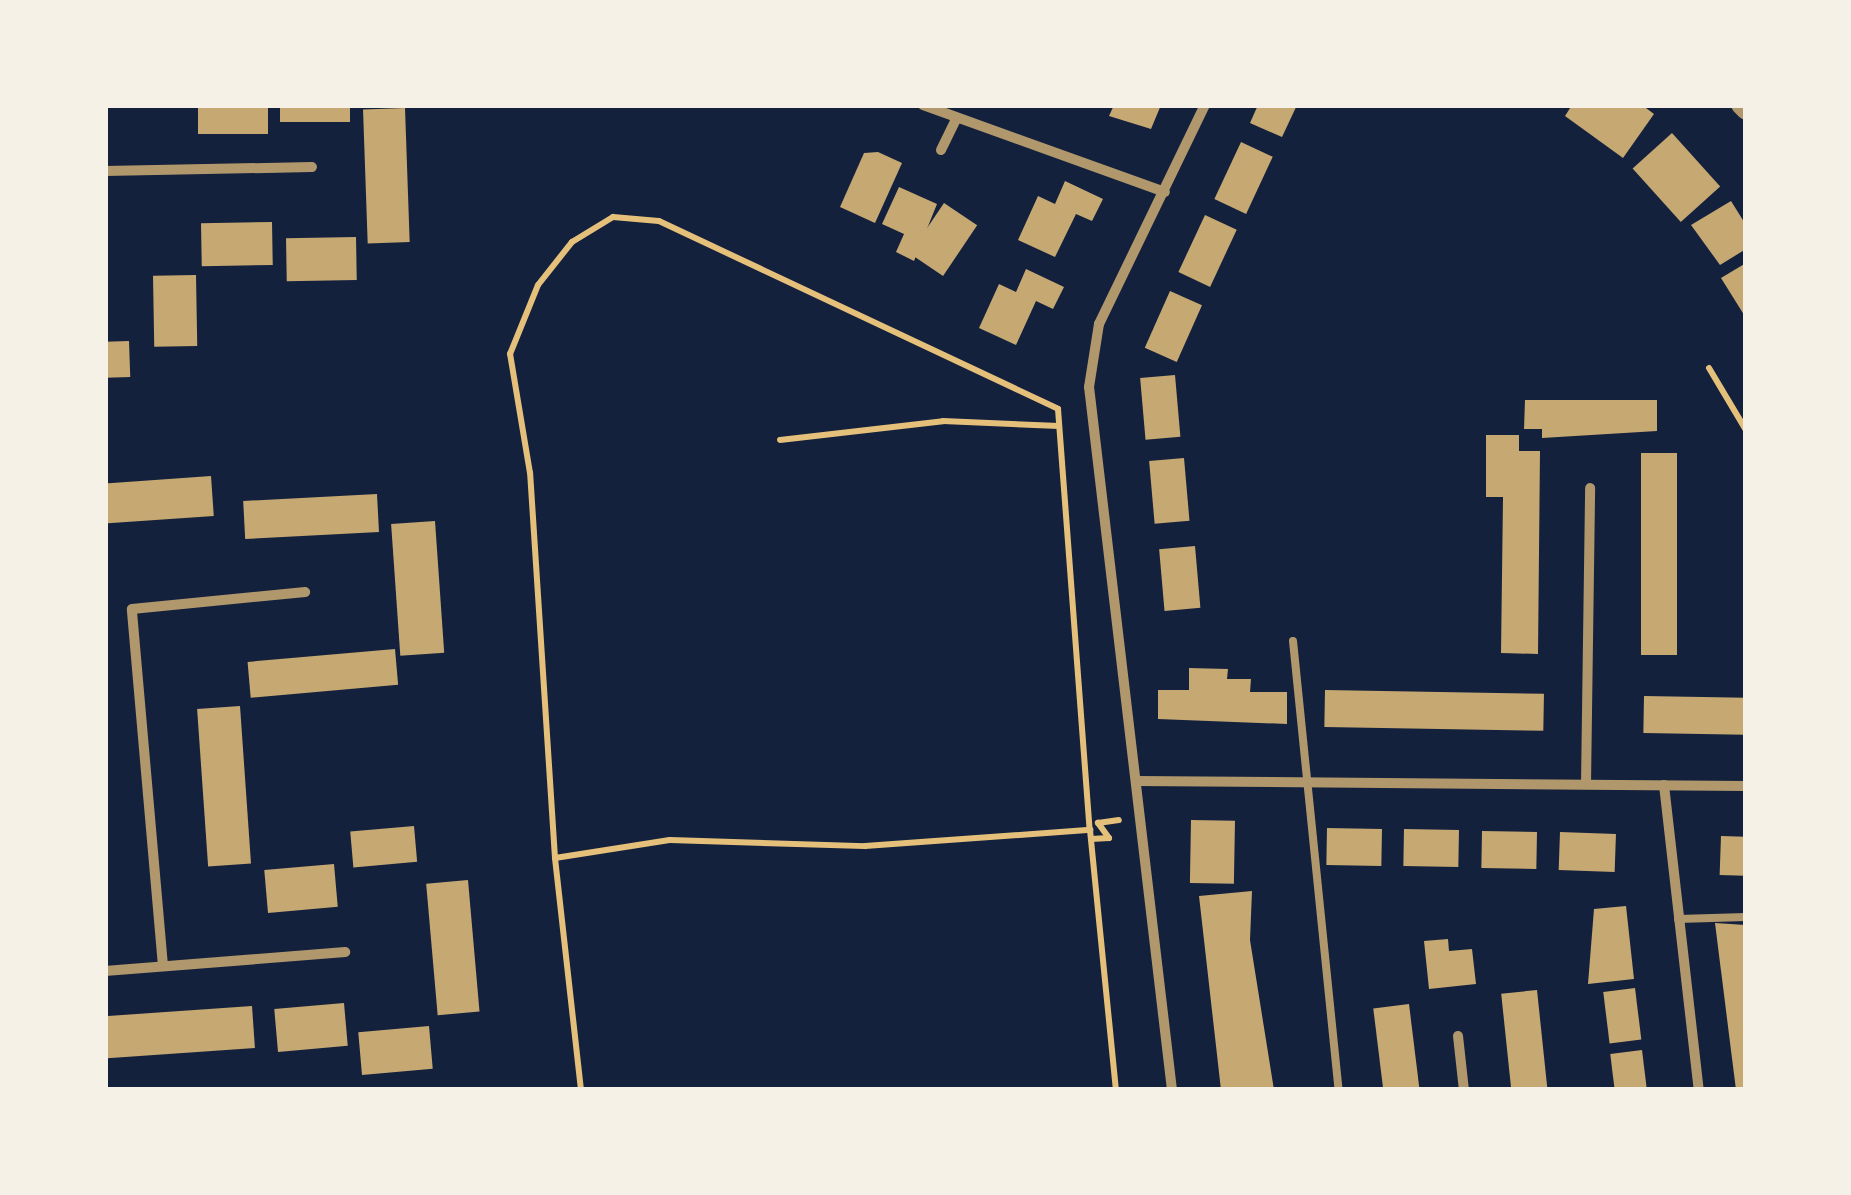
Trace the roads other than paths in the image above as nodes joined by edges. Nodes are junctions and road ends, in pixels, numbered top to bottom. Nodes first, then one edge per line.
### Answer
1 (923, 105) edge
2 (1204, 105) edge
3 (1740, 105) edge
4 (1746, 111) edge
5 (955, 122) junction
6 (942, 150) dead end
7 (312, 167) dead end
8 (105, 171) edge
9 (1165, 192) junction
10 (1590, 488) dead end
11 (304, 592) dead end
12 (1293, 641) dead end
13 (1307, 778) junction
14 (1136, 781) junction
15 (1586, 784) junction
16 (1664, 785) junction
17 (1746, 786) edge
18 (1746, 918) edge
19 (1678, 919) junction
20 (346, 952) dead end
21 (163, 966) junction
22 (105, 971) edge
23 (1458, 1036) dead end
24 (1172, 1090) edge
25 (1339, 1090) edge
26 (1464, 1090) edge
27 (1700, 1090) edge

1 - 5 street
2 - 9 street
3 - 4 street
5 - 6 street
5 - 9 street
7 - 8 street
9 - 14 street
10 - 15 street
11 - 21 street
12 - 13 lane
13 - 14 street
13 - 15 street
13 - 25 lane
14 - 24 street
15 - 16 street
16 - 17 street
16 - 19 street
18 - 19 lane
19 - 27 street
20 - 21 street
21 - 22 street
23 - 26 street

